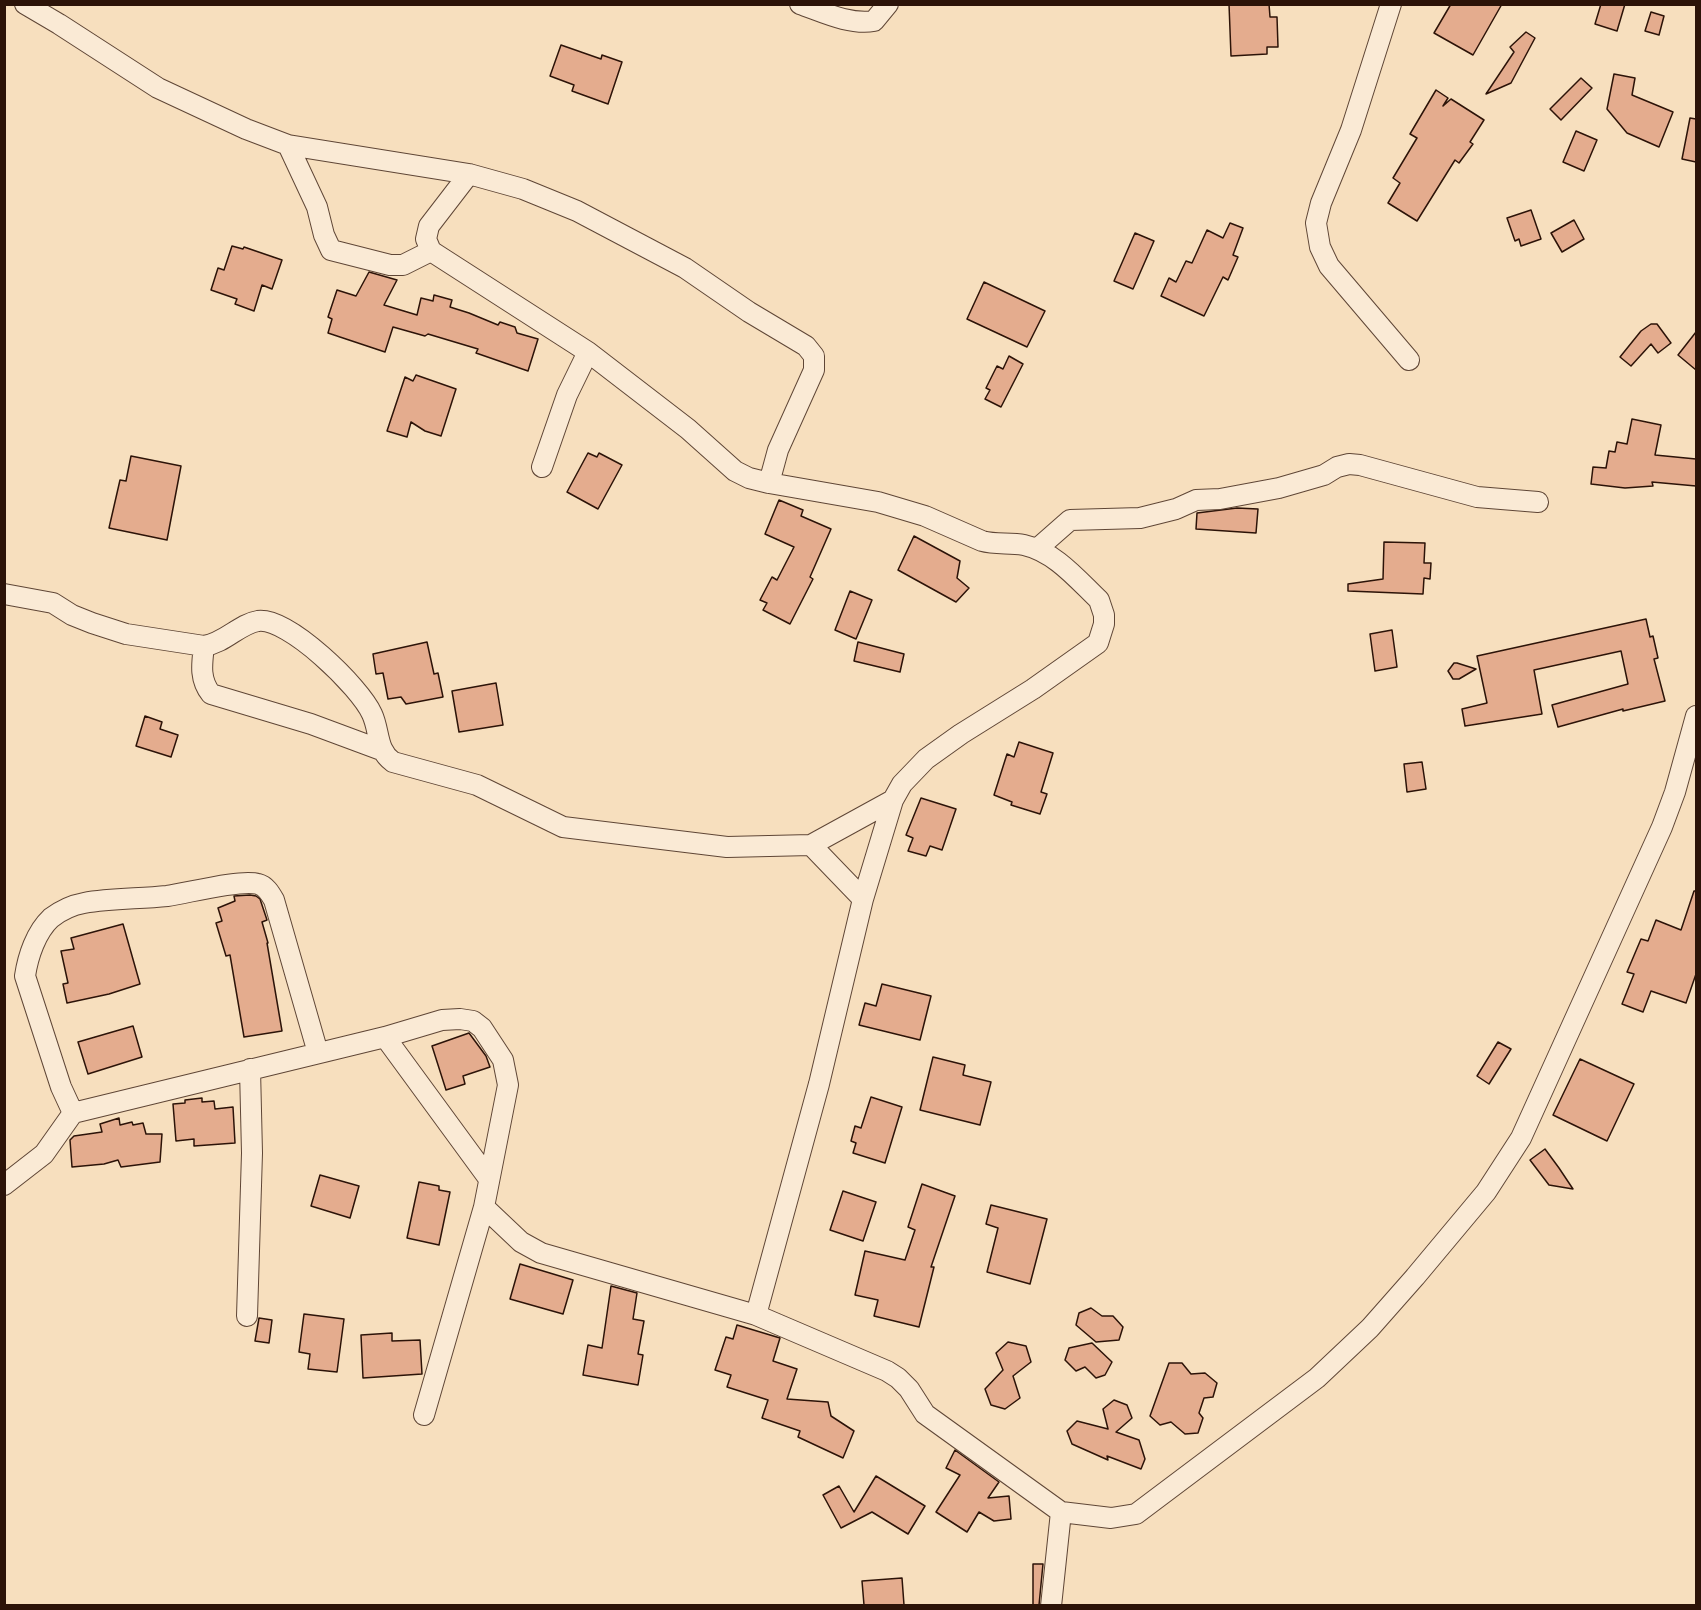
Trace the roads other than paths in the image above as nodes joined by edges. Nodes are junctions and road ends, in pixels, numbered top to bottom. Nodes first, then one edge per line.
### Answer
1 (25, 4) edge
2 (800, 4) edge
3 (888, 4) edge
4 (1391, 4) edge
5 (288, 145) junction
6 (469, 174) junction
7 (430, 251) junction
8 (588, 352) junction
9 (1409, 360) dead end
10 (542, 467) dead end
11 (769, 483) junction
12 (1538, 502) dead end
13 (1037, 549) junction
14 (4, 594) edge
15 (204, 645) junction
16 (1696, 716) edge
17 (381, 750) junction
18 (893, 800) junction
19 (811, 845) junction
20 (863, 899) junction
21 (385, 1037) junction
22 (318, 1053) junction
23 (250, 1069) junction
24 (73, 1113) junction
25 (489, 1179) junction
26 (4, 1185) edge
27 (484, 1207) junction
28 (756, 1315) junction
29 (247, 1316) dead end
30 (424, 1415) dead end
31 (1061, 1512) junction
32 (1051, 1605) edge

1 - 5 street
2 - 3 street
4 - 9 street
5 - 6 street
5 - 7 street
6 - 7 street
6 - 11 street
7 - 8 street
8 - 10 street
8 - 11 street
11 - 13 street
12 - 13 street
13 - 18 street
14 - 15 street
15 - 17 street
15 - 17 street
16 - 31 street
17 - 19 street
18 - 19 street
18 - 20 street
19 - 20 street
20 - 28 street
21 - 22 street
21 - 25 street
21 - 25 street
22 - 23 street
22 - 24 street
23 - 24 street
23 - 29 street
24 - 26 street
25 - 27 street
27 - 28 street
27 - 30 street
28 - 31 street
31 - 32 street

